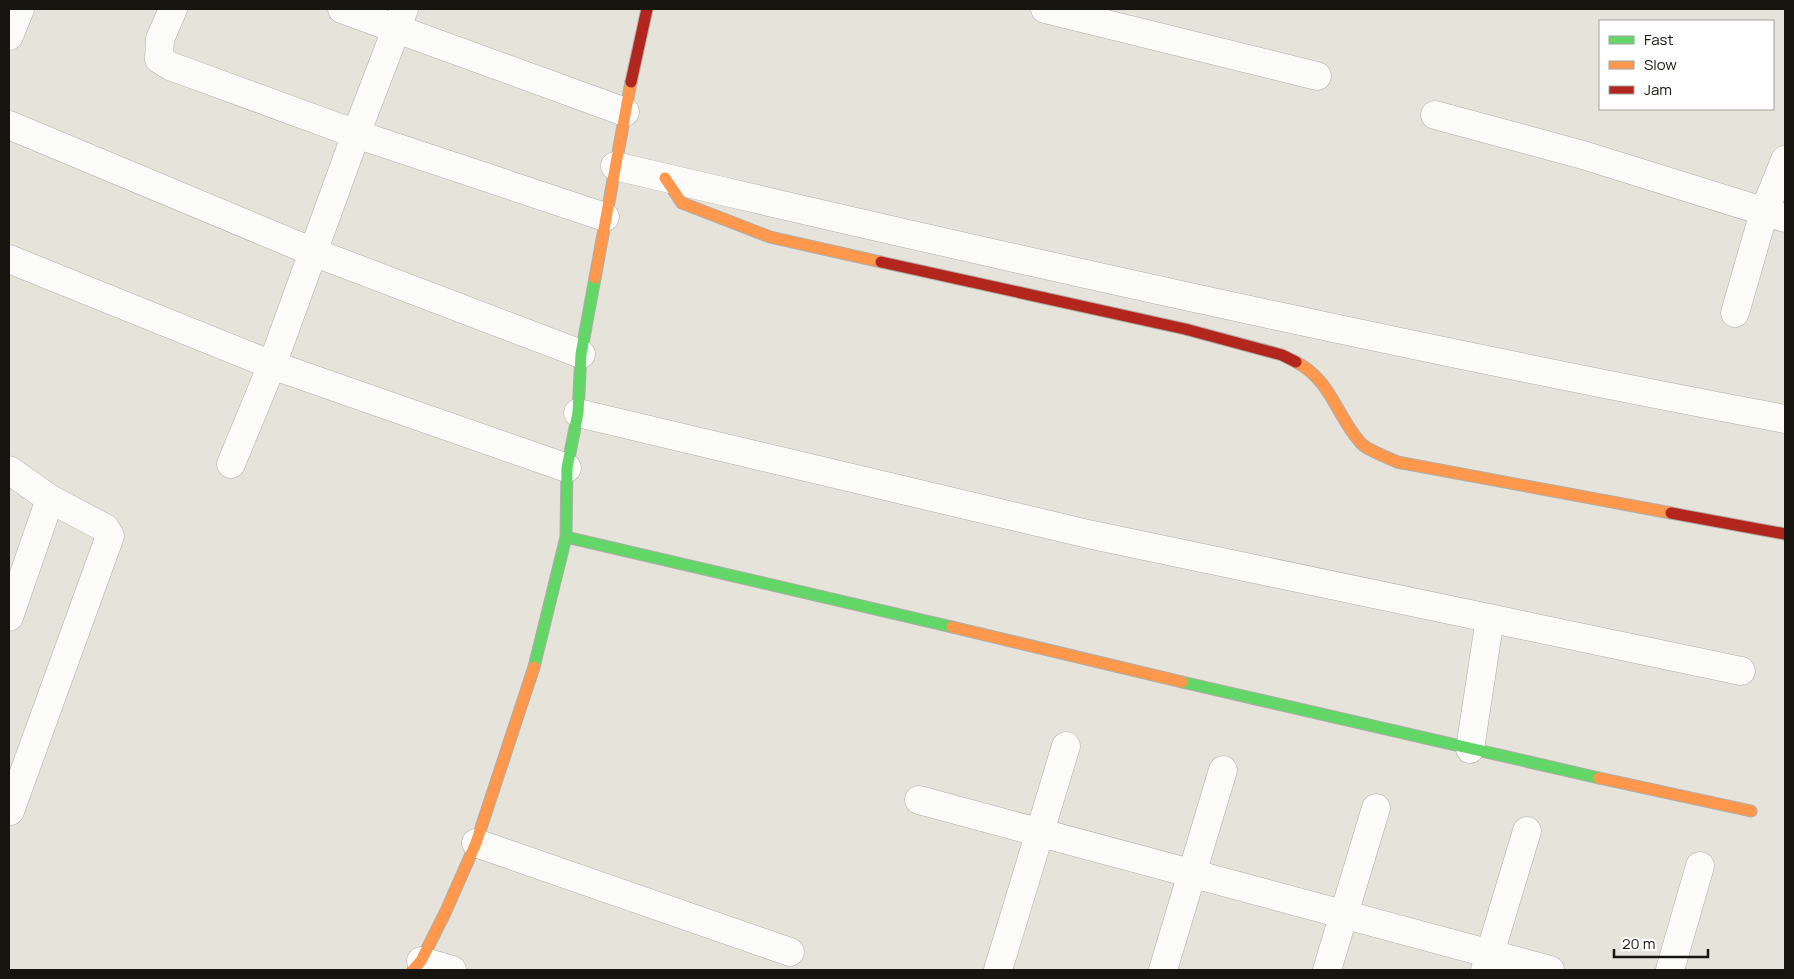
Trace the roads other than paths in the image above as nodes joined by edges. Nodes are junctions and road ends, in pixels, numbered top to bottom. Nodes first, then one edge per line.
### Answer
1 (20, 9) edge
2 (173, 9) edge
3 (342, 9) edge
4 (646, 9) edge
5 (1045, 9) edge
6 (401, 19) edge
7 (9, 36) edge
8 (1317, 76) dead end
9 (625, 112) junction
10 (1435, 115) dead end
11 (9, 125) edge
12 (356, 134) junction
13 (1785, 160) edge
14 (615, 166) junction
15 (665, 178) junction
16 (1774, 215) edge
17 (605, 217) junction
18 (313, 252) junction
19 (9, 259) edge
20 (1099, 276) junction
21 (1091, 308) junction
22 (1736, 313) dead end
23 (581, 354) junction
24 (272, 365) junction
25 (578, 413) junction
26 (1785, 419) edge
27 (231, 464) dead end
28 (567, 468) junction
29 (9, 470) edge
30 (50, 499) junction
31 (1785, 534) edge
32 (566, 537) junction
33 (9, 617) edge
34 (1490, 618) junction
35 (1741, 671) dead end
36 (1066, 746) dead end
37 (1470, 749) junction
38 (1223, 770) dead end
39 (919, 800) dead end
40 (1376, 808) dead end
41 (10, 811) dead end
42 (1751, 811) dead end
43 (1526, 831) dead end
44 (1039, 834) junction
45 (476, 843) junction
46 (1700, 866) dead end
47 (1191, 874) junction
48 (1344, 915) junction
49 (790, 952) dead end
50 (1488, 962) edge
51 (417, 965) edge
52 (452, 970) edge
53 (998, 970) edge
54 (1163, 970) edge
55 (1327, 970) edge
56 (1550, 970) edge
57 (1670, 970) edge

1 - 7 street
2 - 12 street
3 - 6 street
4 - 9 street
5 - 8 street
6 - 9 street
6 - 12 street
9 - 14 street
10 - 16 street
11 - 18 street
12 - 17 street
12 - 18 street
13 - 16 street
14 - 15 street
14 - 17 street
15 - 20 street
15 - 21 street
16 - 22 street
17 - 23 street
18 - 23 street
18 - 24 street
19 - 24 street
20 - 21 street
20 - 26 street
21 - 31 street
23 - 25 street
24 - 27 street
24 - 28 street
25 - 28 street
25 - 34 street
28 - 32 street
29 - 30 street
30 - 33 street
30 - 41 street
32 - 37 street
32 - 45 street
34 - 35 street
34 - 37 street
36 - 44 street
37 - 42 street
38 - 47 street
39 - 44 street
40 - 48 street
43 - 50 street
44 - 47 street
44 - 53 street
45 - 49 street
45 - 51 street
46 - 57 street
47 - 48 street
47 - 54 street
48 - 50 street
48 - 55 street
50 - 56 street
51 - 52 street

